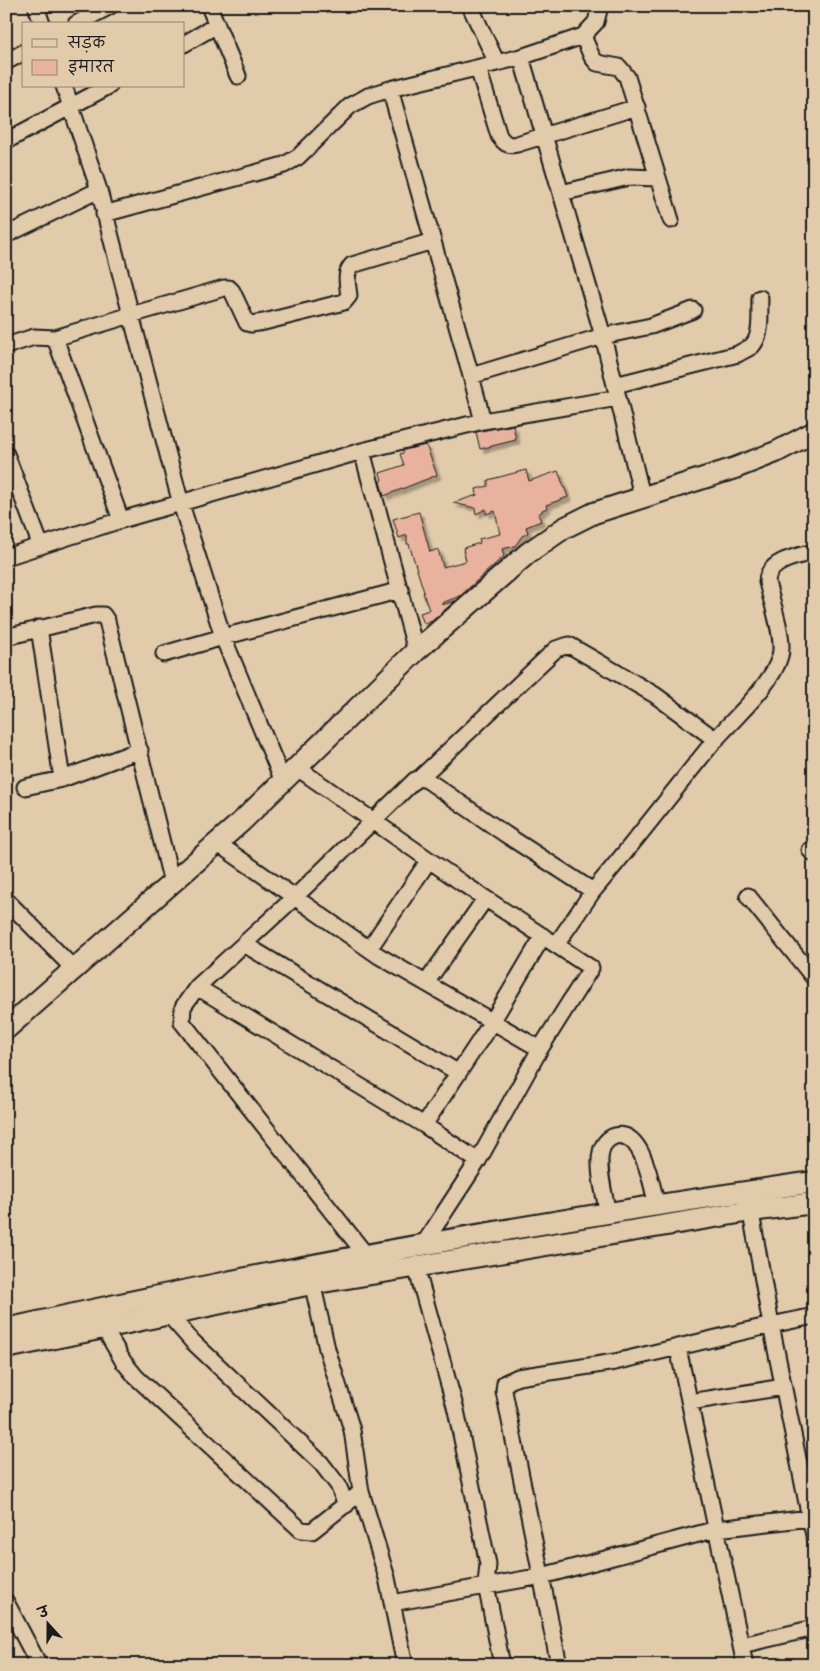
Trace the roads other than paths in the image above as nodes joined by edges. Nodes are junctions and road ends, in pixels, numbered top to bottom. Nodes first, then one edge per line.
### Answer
1 (36, 6) edge
2 (110, 6) edge
3 (209, 6) edge
4 (470, 6) edge
5 (600, 6) edge
6 (41, 22) edge
7 (80, 22) edge
8 (217, 25) junction
9 (583, 36) junction
10 (185, 43) edge
11 (22, 53) edge
12 (521, 57) junction
13 (6, 62) edge
14 (497, 63) junction
15 (478, 68) junction
16 (238, 76) dead end
17 (65, 88) edge
18 (105, 88) edge
19 (390, 89) junction
20 (71, 107) junction
21 (637, 107) junction
22 (544, 136) junction
23 (6, 142) edge
24 (658, 178) junction
25 (98, 190) junction
26 (561, 193) junction
27 (104, 214) junction
28 (671, 220) dead end
29 (6, 234) edge
30 (433, 241) junction
31 (760, 298) dead end
32 (693, 310) dead end
33 (131, 314) junction
34 (603, 336) junction
35 (55, 338) junction
36 (6, 346) edge
37 (472, 376) junction
38 (616, 392) junction
39 (483, 422) junction
40 (813, 437) edge
41 (362, 451) junction
42 (6, 454) edge
43 (642, 496) junction
44 (182, 504) junction
45 (121, 520) junction
46 (41, 546) junction
47 (814, 552) edge
48 (6, 558) edge
49 (401, 590) junction
50 (39, 628) junction
51 (6, 637) edge
52 (222, 637) junction
53 (416, 651) junction
54 (164, 654) dead end
55 (716, 740) junction
56 (140, 750) junction
57 (289, 774) junction
58 (420, 778) junction
59 (62, 779) junction
60 (25, 787) dead end
61 (373, 822) junction
62 (217, 843) junction
63 (429, 860) junction
64 (172, 883) junction
65 (593, 891) junction
66 (748, 896) dead end
67 (295, 897) junction
68 (485, 899) junction
69 (7, 903) edge
70 (542, 936) junction
71 (244, 944) junction
72 (556, 945) junction
73 (369, 949) junction
74 (74, 969) junction
75 (814, 978) edge
76 (426, 983) junction
77 (198, 987) junction
78 (492, 1022) junction
79 (6, 1029) edge
80 (540, 1049) junction
81 (457, 1072) junction
82 (424, 1125) junction
83 (478, 1161) junction
84 (814, 1182) edge
85 (748, 1191) junction
86 (814, 1203) edge
87 (657, 1206) junction
88 (751, 1211) junction
89 (608, 1214) junction
90 (423, 1244) junction
91 (366, 1255) junction
92 (416, 1266) junction
93 (310, 1275) junction
94 (169, 1315) junction
95 (814, 1316) edge
96 (771, 1325) junction
97 (104, 1328) junction
98 (6, 1329) edge
99 (6, 1348) edge
100 (678, 1348) junction
101 (784, 1387) junction
102 (690, 1402) junction
103 (361, 1492) junction
104 (346, 1505) junction
105 (812, 1517) edge
106 (717, 1529) junction
107 (814, 1535) edge
108 (542, 1576) junction
109 (486, 1585) junction
110 (6, 1602) edge
111 (392, 1603) junction
112 (814, 1628) edge
113 (742, 1645) junction
114 (39, 1665) edge
115 (405, 1665) edge
116 (502, 1665) edge
117 (559, 1665) edge
118 (745, 1665) edge

1 - 6 street
2 - 7 street
3 - 8 street
4 - 14 street
5 - 9 street
8 - 10 street
8 - 16 street
9 - 12 street
9 - 21 street
11 - 13 street
12 - 14 street
12 - 22 street
14 - 15 street
15 - 19 street
15 - 22 street
17 - 20 street
18 - 20 street
19 - 27 street
19 - 30 street
20 - 23 street
20 - 25 street
21 - 22 street
21 - 24 street
22 - 26 street
24 - 26 street
24 - 28 street
25 - 27 street
25 - 29 street
26 - 34 street
27 - 33 street
30 - 33 street
30 - 37 street
31 - 38 street
32 - 34 street
33 - 35 street
33 - 44 street
34 - 37 street
34 - 38 street
35 - 36 street
35 - 45 street
37 - 39 street
38 - 39 street
38 - 43 street
39 - 41 street
40 - 43 main road
41 - 44 street
41 - 49 street
42 - 46 street
43 - 53 main road
44 - 45 street
44 - 52 street
45 - 46 street
46 - 48 street
47 - 55 street
49 - 52 street
49 - 53 street
50 - 51 street
50 - 56 street
50 - 59 street
52 - 54 street
52 - 57 street
53 - 57 main road
55 - 58 street
55 - 65 street
56 - 59 street
56 - 64 street
57 - 61 street
57 - 62 main road
58 - 61 street
58 - 65 street
59 - 60 street
61 - 63 street
61 - 67 street
62 - 64 main road
62 - 67 street
63 - 68 street
63 - 73 street
64 - 74 main road
65 - 72 street
66 - 75 street
67 - 71 street
67 - 73 street
68 - 70 street
68 - 76 street
69 - 74 street
70 - 72 street
70 - 78 street
71 - 77 street
71 - 81 street
72 - 80 street
73 - 76 street
74 - 79 main road
76 - 78 street
77 - 82 street
77 - 91 street
78 - 80 street
78 - 81 street
80 - 83 street
81 - 82 street
82 - 83 street
83 - 90 street
84 - 85 main road
85 - 87 main road
85 - 88 street
86 - 88 main road
87 - 89 main road
87 - 89 street
88 - 92 main road
88 - 96 street
89 - 90 main road
90 - 91 main road
91 - 93 main road
92 - 93 main road
92 - 109 street
93 - 94 main road
93 - 98 main road
93 - 103 street
94 - 97 main road
94 - 104 street
95 - 96 street
96 - 100 street
96 - 101 street
97 - 99 main road
97 - 104 street
100 - 102 street
100 - 108 street
101 - 102 street
101 - 105 street
102 - 106 street
103 - 104 street
103 - 111 street
105 - 106 street
105 - 107 street
106 - 108 street
106 - 113 street
108 - 109 street
108 - 117 street
109 - 111 street
109 - 116 street
110 - 114 street
111 - 115 street
112 - 113 street
113 - 118 street

